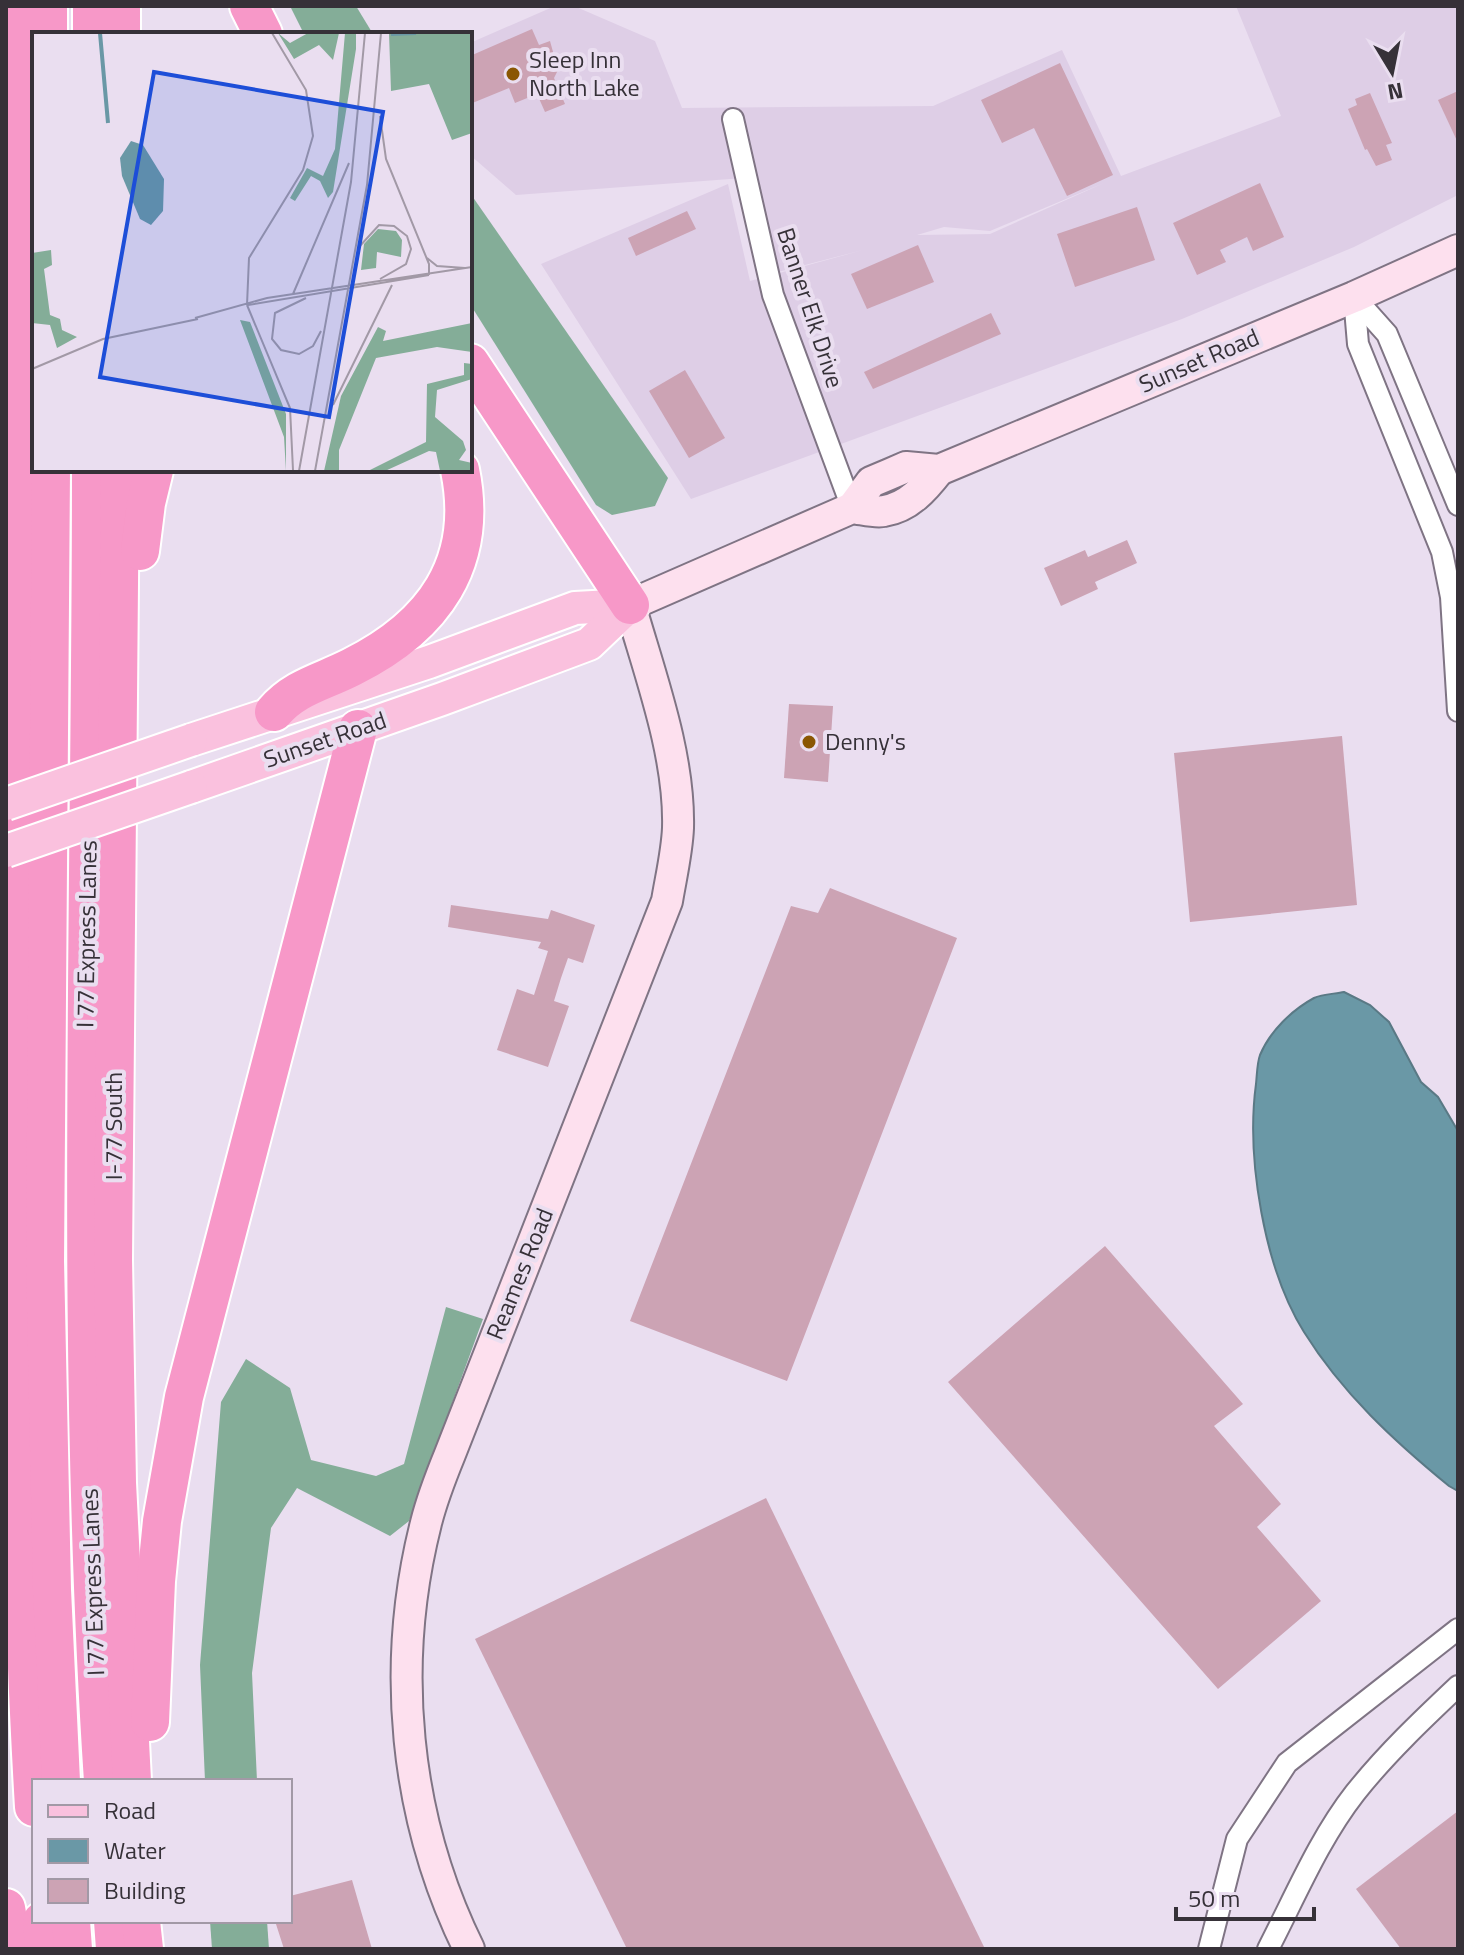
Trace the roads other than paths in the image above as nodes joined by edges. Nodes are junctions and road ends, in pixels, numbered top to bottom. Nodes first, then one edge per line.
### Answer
1 (20, 6) edge
2 (48, 6) edge
3 (92, 6) edge
4 (121, 6) edge
5 (249, 6) edge
6 (48, 32) edge
7 (92, 32) edge
8 (121, 32) edge
9 (262, 32) edge
10 (733, 119) dead end
11 (1458, 250) edge
12 (1354, 297) junction
13 (472, 366) edge
14 (51, 472) edge
15 (91, 472) edge
16 (120, 472) edge
17 (154, 472) edge
18 (460, 472) edge
19 (1458, 505) edge
20 (852, 508) junction
21 (630, 605) junction
22 (116, 656) junction
23 (1458, 711) edge
24 (274, 712) junction
25 (358, 729) junction
26 (6, 804) edge
27 (6, 851) edge
28 (18, 1029) junction
29 (6, 1072) edge
30 (1458, 1629) edge
31 (1458, 1686) edge
32 (33, 1779) edge
33 (61, 1779) edge
34 (103, 1779) edge
35 (132, 1779) edge
36 (147, 1779) edge
37 (6, 1908) edge
38 (42, 1923) edge
39 (71, 1923) edge
40 (113, 1923) edge
41 (141, 1923) edge
42 (13, 1949) edge
43 (44, 1949) edge
44 (73, 1949) edge
45 (115, 1949) edge
46 (144, 1949) edge
47 (469, 1949) edge
48 (1209, 1949) edge
49 (1268, 1949) edge

1 - 28 highway
2 - 6 highway
3 - 7 highway
4 - 8 highway
5 - 9 highway
10 - 20 street, Banner Elk Drive
11 - 12 main road, Sunset Road
12 - 19 street
12 - 20 main road, Sunset Road
12 - 23 street
13 - 21 highway
14 - 33 highway, I 77 Express Lanes
15 - 34 highway, I 77 Express Lanes
16 - 22 highway, I-77 South
17 - 22 highway
18 - 24 highway
20 - 21 main road, Sunset Road
21 - 24 main road, Sunset Road
21 - 25 main road, Sunset Road
21 - 47 main road, Reames Road
22 - 35 highway, I-77 South
24 - 26 main road, Sunset Road, bridge
25 - 27 main road, Sunset Road, bridge
25 - 36 highway
28 - 29 highway
28 - 32 highway
30 - 48 street
31 - 49 street
37 - 42 highway
38 - 43 highway
39 - 44 highway
40 - 45 highway
41 - 46 highway

